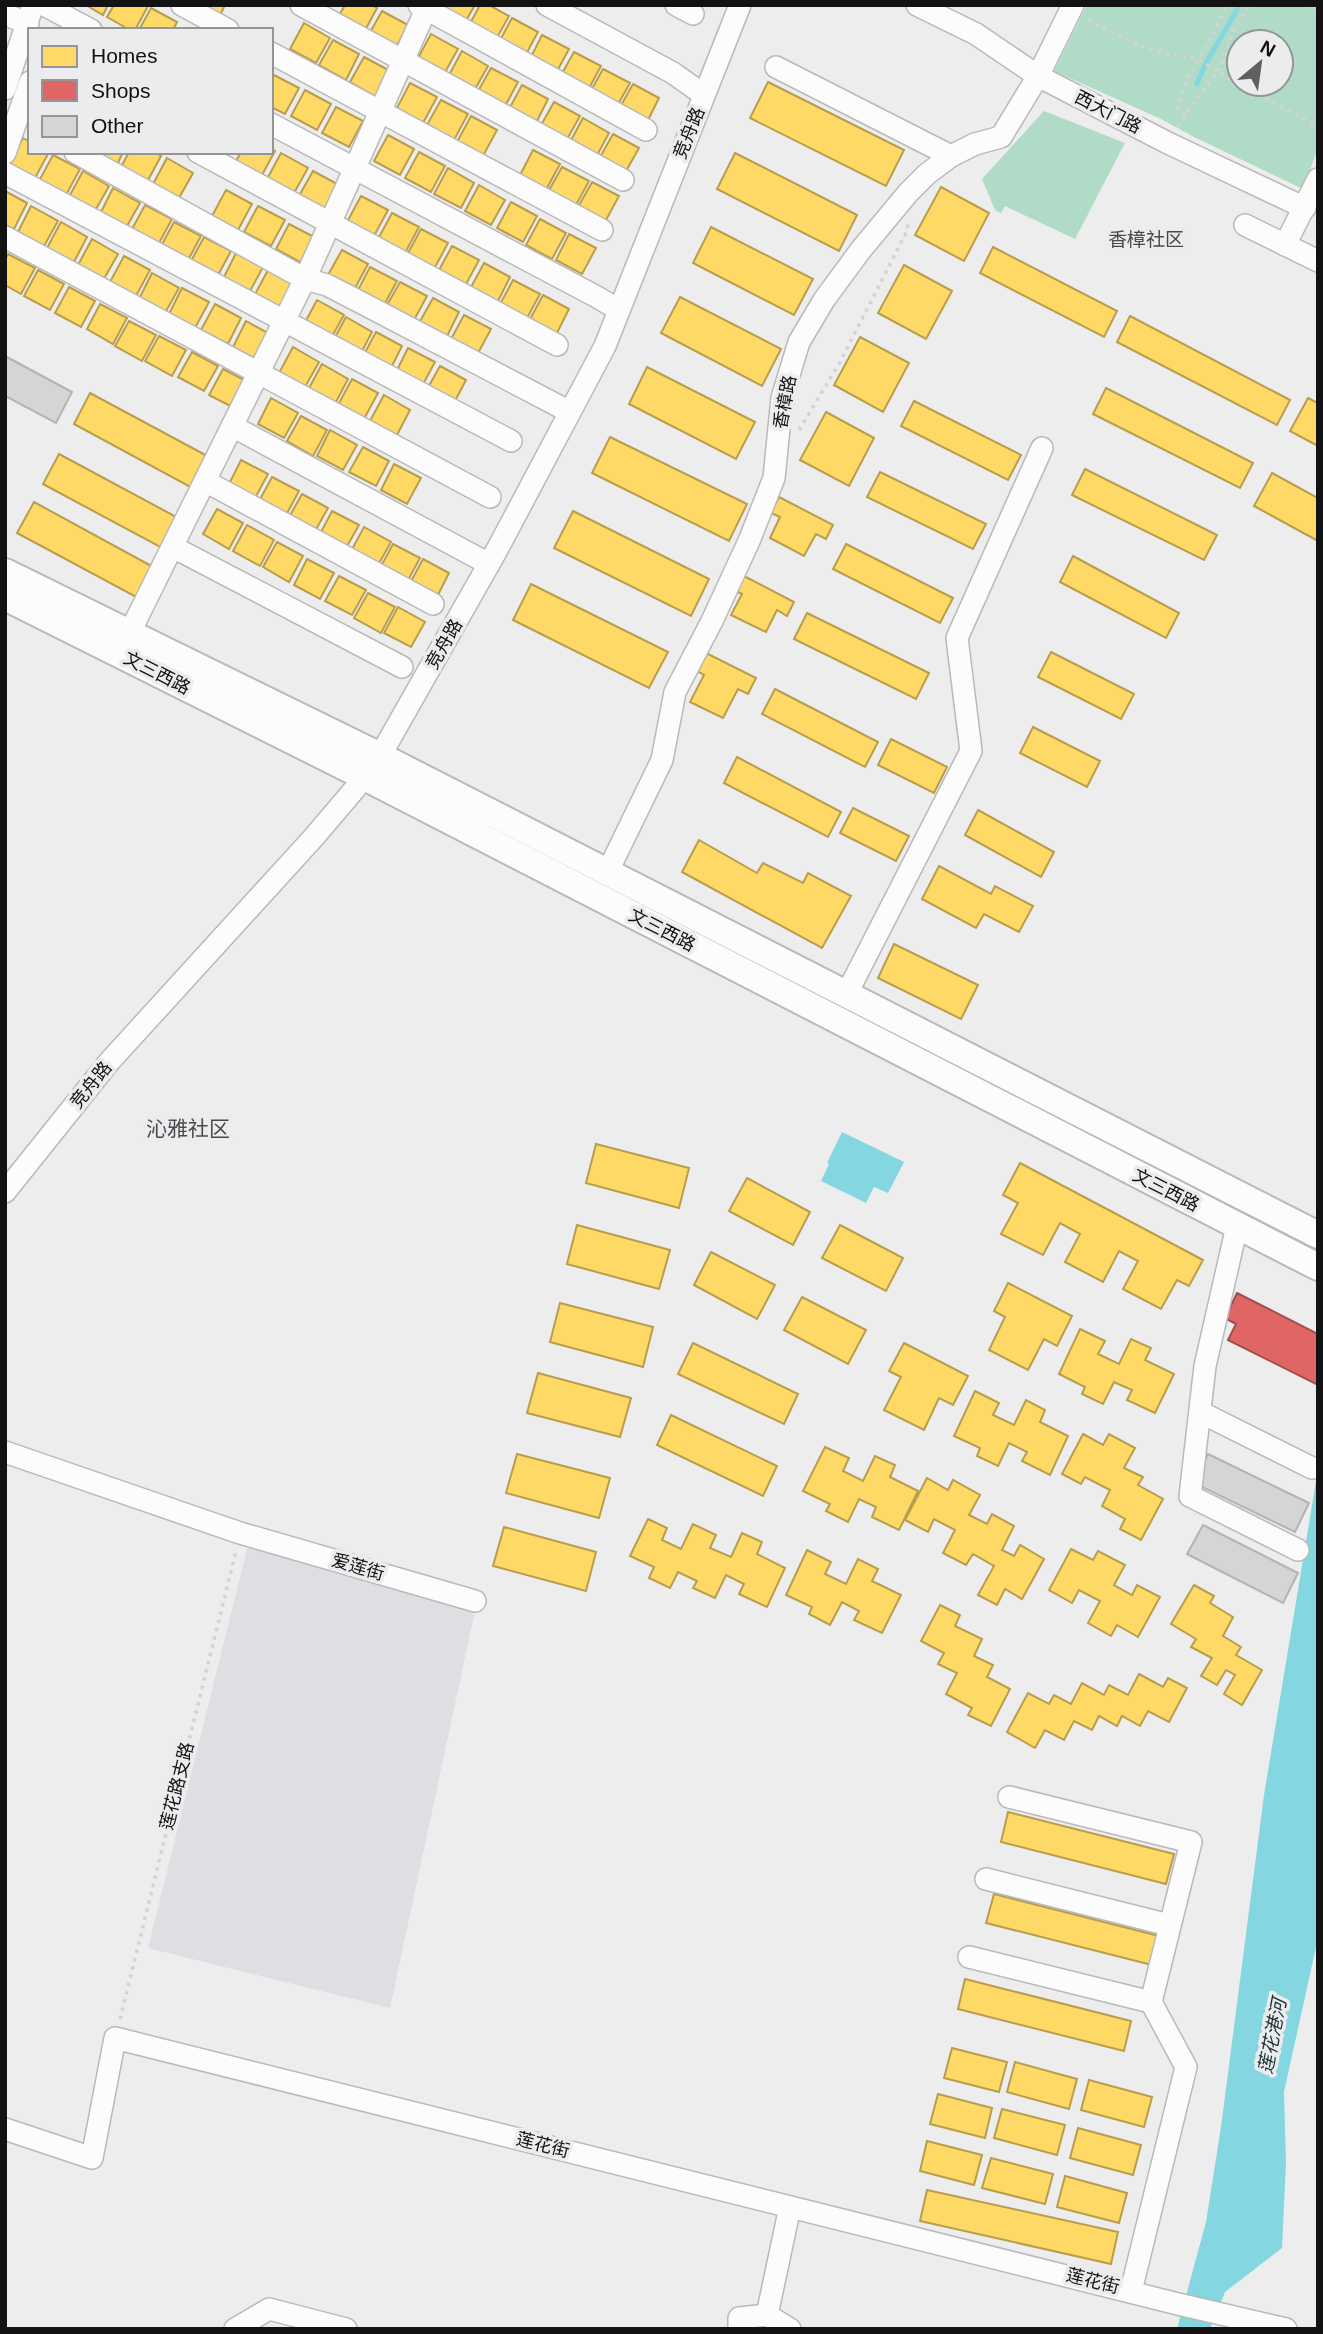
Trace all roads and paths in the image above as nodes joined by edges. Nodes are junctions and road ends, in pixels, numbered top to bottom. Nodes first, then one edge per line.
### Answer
1 (182, 5) edge
2 (301, 5) edge
3 (547, 5) edge
4 (740, 5) edge
5 (917, 5) edge
6 (1227, 5) edge
7 (1249, 5) edge
8 (1310, 5) edge
9 (424, 7) edge
10 (1071, 9) edge
11 (1318, 9) edge
12 (5, 14) edge
13 (57, 14) edge
14 (31, 15) edge
15 (87, 28) edge
16 (224, 28) edge
17 (273, 54) edge
18 (1198, 59) junction
19 (404, 60) junction
20 (776, 67) dead end
21 (1218, 71) junction
22 (1038, 76) junction
23 (28, 88) edge
24 (5, 89) edge
25 (704, 95) junction
26 (380, 111) junction
27 (1185, 116) junction
28 (17, 121) edge
29 (273, 125) edge
30 (1318, 126) edge
31 (646, 130) dead end
32 (1168, 143) junction
33 (5, 153) edge
34 (79, 154) edge
35 (202, 154) edge
36 (951, 156) junction
37 (355, 168) junction
38 (5, 173) edge
39 (1318, 179) edge
40 (623, 180) dead end
41 (908, 193) junction
42 (1305, 208) junction
43 (330, 223) junction
44 (1245, 225) dead end
45 (602, 230) dead end
46 (5, 237) edge
47 (1285, 245) junction
48 (1318, 261) edge
49 (305, 279) junction
50 (619, 310) junction
51 (284, 322) junction
52 (557, 345) dead end
53 (258, 374) junction
54 (570, 412) junction
55 (232, 426) junction
56 (797, 434) dead end
57 (511, 441) dead end
58 (1042, 448) dead end
59 (205, 481) junction
60 (490, 496) dead end
61 (173, 547) junction
62 (489, 564) junction
63 (5, 572) edge
64 (5, 597) edge
65 (433, 604) dead end
66 (129, 634) junction
67 (402, 667) dead end
68 (373, 767) junction
69 (607, 873) junction
70 (846, 995) junction
71 (5, 1192) edge
72 (1237, 1226) junction
73 (1314, 1233) edge
74 (1310, 1264) edge
75 (1200, 1412) junction
76 (5, 1452) edge
77 (1312, 1468) dead end
78 (240, 1533) junction
79 (1298, 1550) dead end
80 (475, 1601) dead end
81 (1009, 1797) dead end
82 (986, 1879) dead end
83 (1169, 1925) junction
84 (969, 1957) dead end
85 (1151, 2002) junction
86 (115, 2038) junction
87 (5, 2129) edge
88 (790, 2207) junction
89 (1131, 2291) junction
90 (767, 2315) junction
91 (235, 2329) edge
92 (346, 2329) edge
93 (739, 2329) edge
94 (790, 2329) edge
95 (1286, 2329) edge

1 - 16 street
2 - 19 street
3 - 25 street
4 - 25 street, 竞舟路
5 - 22 street, 西大门路
6 - 18 path
7 - 21 path
8 - 11 path
9 - 19 street
9 - 31 street
10 - 18 path
10 - 22 street, 香樟路
12 - 14 street
13 - 15 street
14 - 24 street
17 - 26 street
18 - 21 path
18 - 27 path
19 - 26 street
19 - 40 street
20 - 36 street
21 - 27 path
21 - 30 path
22 - 32 street, 西大门路
22 - 36 street, 香樟路
23 - 28 street
25 - 50 street, 竞舟路
26 - 37 street
26 - 45 street
27 - 32 path
28 - 33 street
29 - 37 street
32 - 42 street, 西大门路
34 - 49 street
35 - 43 street
36 - 41 street, 香樟路
37 - 43 street
37 - 50 street
38 - 51 street
39 - 42 street
41 - 56 path
41 - 69 street, 香樟路
42 - 47 street
43 - 49 street
43 - 52 street
44 - 47 street
46 - 53 street
47 - 48 street
49 - 51 street
49 - 54 street
50 - 54 street, 竞舟路
51 - 53 street
51 - 57 street
53 - 55 street
53 - 60 street
54 - 62 street, 竞舟路
55 - 59 street
55 - 62 street
58 - 70 street
59 - 61 street
59 - 65 street
61 - 66 street
61 - 67 street
62 - 68 street, 竞舟路
63 - 66 main road, 文三西路
64 - 68 main road, 文三西路
66 - 68 main road, 文三西路
68 - 69 main road, 文三西路
68 - 71 street, 竞舟路
68 - 72 main road, 文三西路
69 - 70 main road, 文三西路
70 - 73 main road, 文三西路
72 - 74 main road, 文三西路
72 - 75 street
75 - 77 street
75 - 79 street
76 - 78 street, 爱莲街
78 - 80 street, 爱莲街
78 - 86 path, 莲花路支路
81 - 83 street
82 - 83 street
83 - 85 street
84 - 85 street
85 - 89 street
86 - 87 street
86 - 88 street, 莲花街
88 - 89 street, 莲花街
88 - 90 street
89 - 95 street, 莲花街
90 - 93 street
90 - 94 street
91 - 92 street

